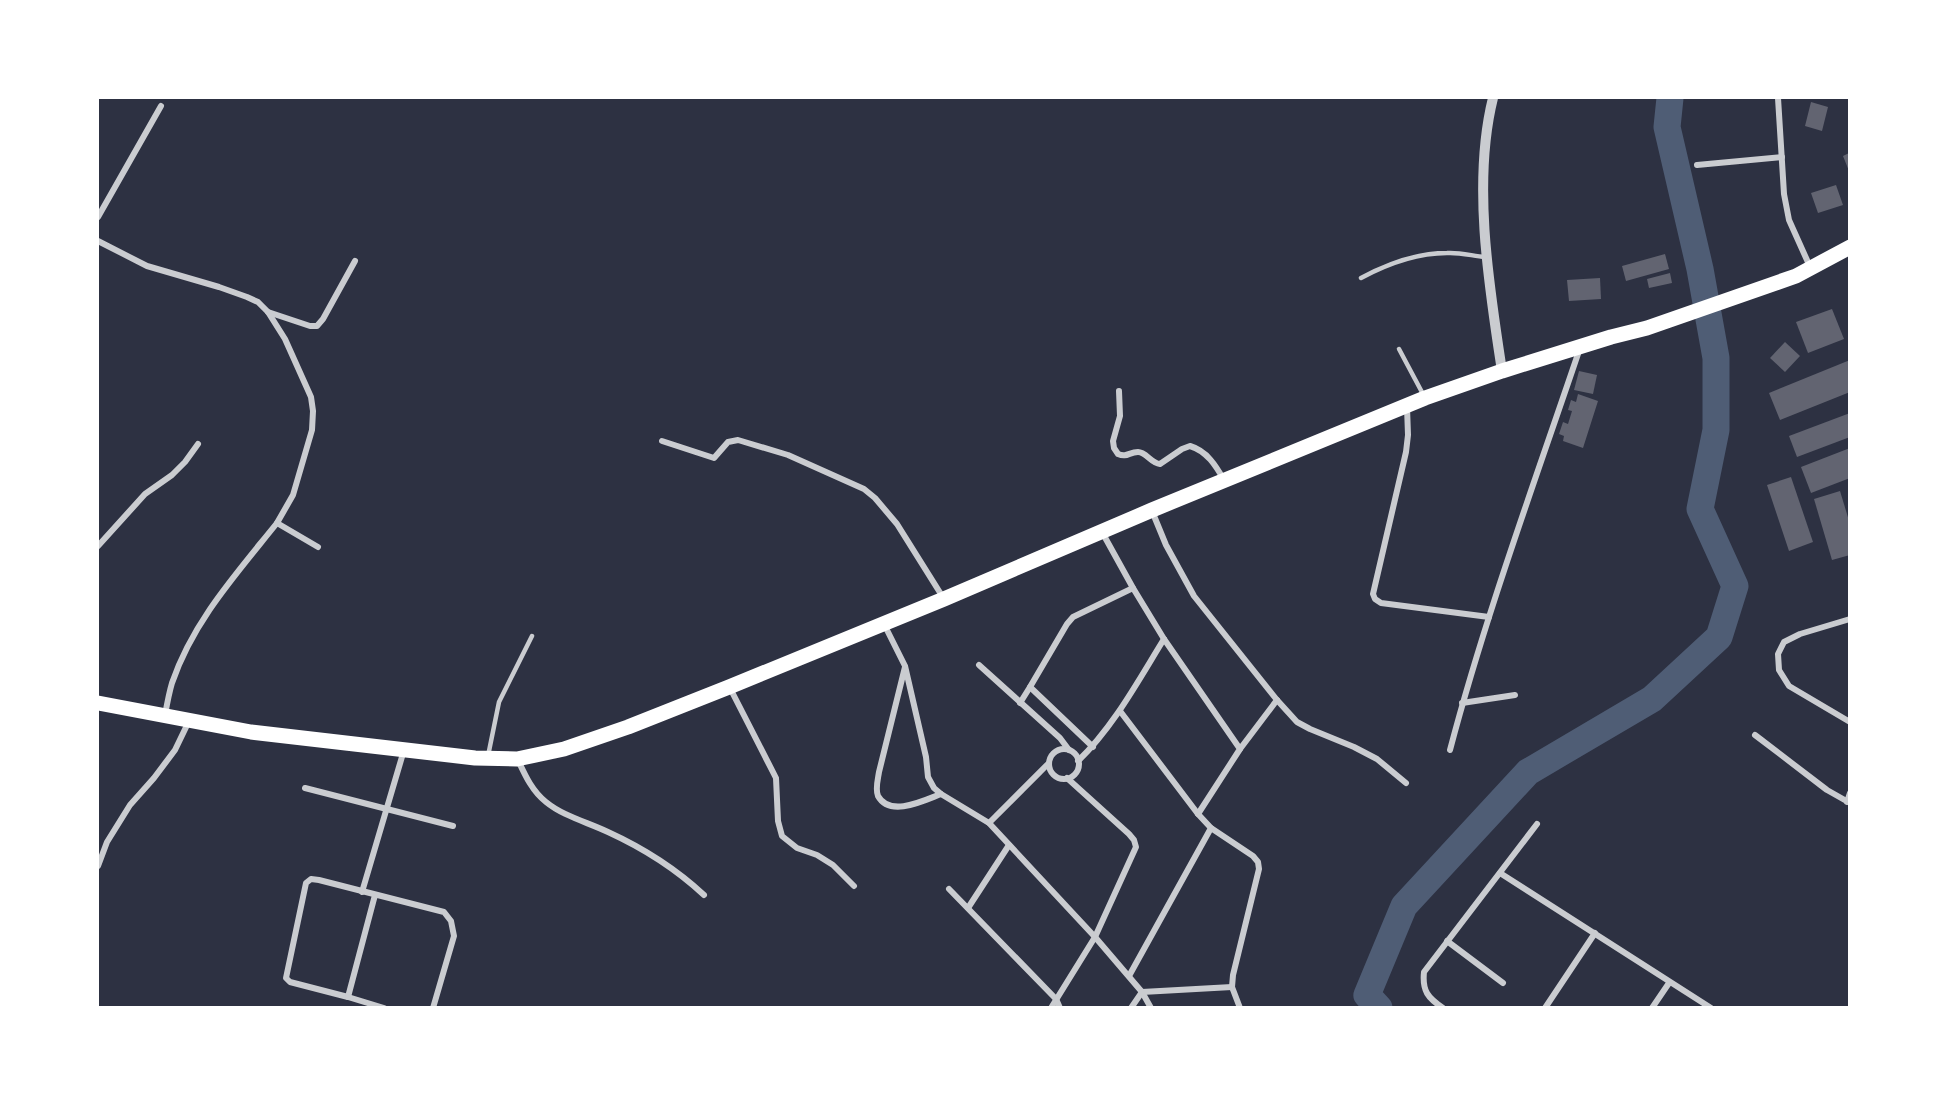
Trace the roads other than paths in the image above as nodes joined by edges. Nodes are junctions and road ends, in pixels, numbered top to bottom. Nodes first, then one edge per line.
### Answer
1 (1493, 98) edge
2 (1778, 98) edge
3 (161, 106) dead end
4 (1782, 157) junction
5 (1697, 165) dead end
6 (98, 217) edge
7 (98, 241) edge
8 (1850, 248) edge
9 (1488, 258) junction
10 (355, 261) dead end
11 (1811, 270) junction
12 (1361, 278) dead end
13 (268, 312) junction
14 (1580, 348) junction
15 (1399, 349) dead end
16 (1502, 371) junction
17 (1119, 391) dead end
18 (1425, 398) junction
19 (1407, 407) junction
20 (662, 441) dead end
21 (198, 444) dead end
22 (1224, 480) junction
23 (1152, 510) junction
24 (277, 523) junction
25 (1102, 532) junction
26 (98, 546) edge
27 (318, 548) dead end
28 (1133, 588) junction
29 (944, 600) junction
30 (1489, 617) junction
31 (1850, 619) edge
32 (884, 624) junction
33 (532, 636) dead end
34 (1164, 639) junction
35 (979, 665) dead end
36 (905, 666) junction
37 (729, 687) junction
38 (1030, 687) junction
39 (1515, 695) dead end
40 (1277, 700) junction
41 (1462, 703) junction
42 (98, 704) edge
43 (1020, 704) junction
44 (1120, 711) junction
45 (164, 715) junction
46 (189, 721) junction
47 (1850, 723) edge
48 (1755, 735) dead end
49 (1093, 747) junction
50 (404, 749) junction
51 (1240, 749) junction
52 (1069, 750) junction
53 (1450, 750) dead end
54 (487, 758) junction
55 (517, 759) junction
56 (1078, 761) junction
57 (1049, 763) junction
58 (1067, 778) junction
59 (1406, 783) dead end
60 (305, 788) dead end
61 (1850, 793) edge
62 (941, 794) junction
63 (1848, 803) edge
64 (385, 810) junction
65 (1198, 814) junction
66 (989, 823) junction
67 (1537, 824) dead end
68 (453, 826) dead end
69 (1211, 828) junction
70 (1009, 845) junction
71 (98, 866) edge
72 (1500, 873) junction
73 (854, 886) dead end
74 (950, 889) dead end
75 (362, 892) junction
76 (375, 895) junction
77 (704, 895) dead end
78 (968, 908) junction
79 (1595, 933) junction
80 (1095, 937) junction
81 (1448, 941) junction
82 (1129, 976) junction
83 (1503, 983) dead end
84 (1669, 983) junction
85 (1232, 987) junction
86 (1142, 992) junction
87 (348, 997) junction
88 (1056, 999) junction
89 (368, 1005) edge
90 (384, 1008) edge
91 (433, 1008) edge
92 (1051, 1008) edge
93 (1060, 1008) edge
94 (1131, 1008) edge
95 (1151, 1008) edge
96 (1240, 1008) edge
97 (1443, 1008) edge
98 (1545, 1008) edge
99 (1652, 1008) edge
100 (1710, 1008) edge

1 - 9 street
2 - 4 street
3 - 6 street
4 - 5 street
4 - 11 street
7 - 13 street
8 - 11 highway
9 - 12 lane
9 - 16 street
10 - 13 street
11 - 14 highway
13 - 24 street
14 - 16 highway
14 - 30 street
15 - 18 lane
16 - 18 highway
17 - 22 street
18 - 19 highway
19 - 22 highway
19 - 30 street
20 - 29 street
21 - 26 street
22 - 23 highway
23 - 25 highway
23 - 40 street
24 - 27 street
24 - 45 street
25 - 28 street
25 - 29 highway
28 - 34 street
28 - 38 street
29 - 32 highway
30 - 41 street
31 - 47 street
32 - 36 street
32 - 37 highway
33 - 54 lane
34 - 44 street
34 - 51 street
35 - 43 street
36 - 62 street
36 - 62 street
37 - 55 highway
37 - 73 street
38 - 43 street
38 - 49 street
39 - 41 street
40 - 51 street
40 - 59 street
41 - 53 street
42 - 45 highway
43 - 52 street
44 - 49 street
44 - 65 street
45 - 46 highway
46 - 50 highway
46 - 71 street
48 - 63 street
49 - 56 street
50 - 54 highway
50 - 64 street
51 - 65 street
52 - 56 street
52 - 57 street
54 - 55 highway
55 - 77 street
56 - 58 street
57 - 58 street
57 - 66 street
58 - 80 street
60 - 64 street
61 - 63 street
62 - 66 street
64 - 68 street
64 - 75 street
65 - 69 street
66 - 70 street
67 - 72 street
69 - 82 street
69 - 85 street
70 - 78 street
70 - 80 street
72 - 79 street
72 - 81 street
74 - 78 street
75 - 76 street
75 - 87 street
76 - 87 street
76 - 91 street
78 - 88 street
79 - 84 street
79 - 98 street
80 - 82 street
80 - 88 street
81 - 83 street
81 - 97 street
82 - 86 street
84 - 99 street
84 - 100 street
85 - 86 street
85 - 96 street
86 - 94 street
86 - 95 street
87 - 89 street
88 - 92 street
88 - 93 street
89 - 90 street

